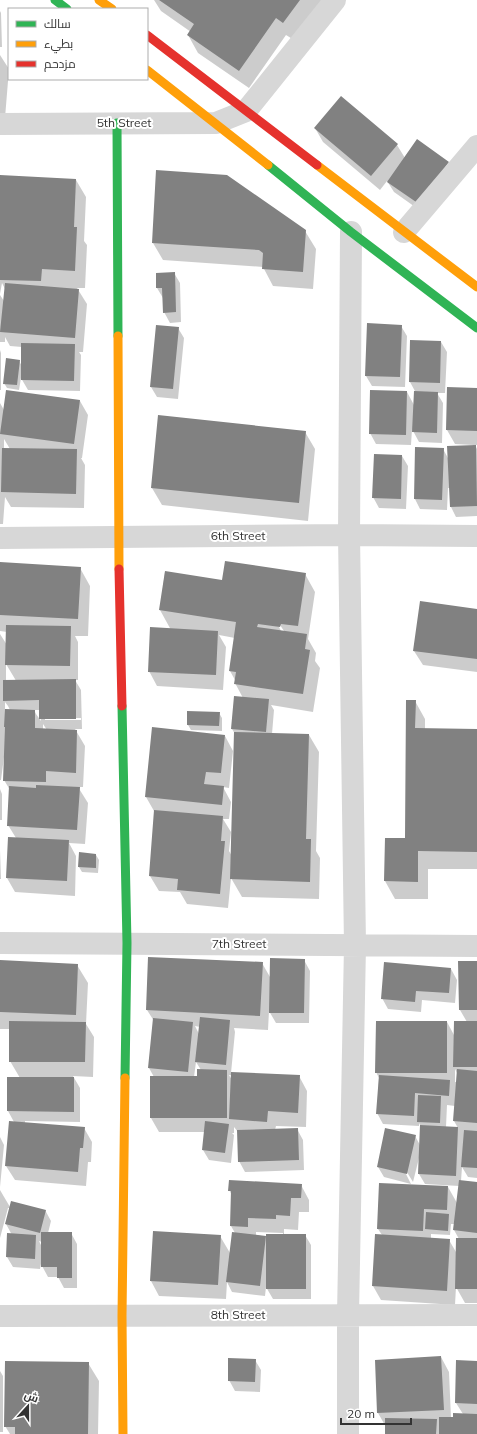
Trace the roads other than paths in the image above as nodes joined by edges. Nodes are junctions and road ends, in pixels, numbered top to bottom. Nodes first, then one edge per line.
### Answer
1 (55, 0) edge
2 (100, 0) edge
3 (335, 0) edge
4 (66, 8) edge
5 (111, 8) edge
6 (148, 36) edge
7 (148, 71) edge
8 (246, 111) junction
9 (117, 123) junction
10 (216, 123) junction
11 (0, 124) edge
12 (477, 146) edge
13 (351, 232) junction
14 (404, 232) junction
15 (477, 287) edge
16 (477, 328) edge
17 (349, 535) junction
18 (477, 536) edge
19 (118, 537) junction
20 (0, 538) edge
21 (0, 943) edge
22 (127, 943) junction
23 (355, 945) junction
24 (477, 946) edge
25 (348, 1315) junction
26 (477, 1315) edge
27 (0, 1316) edge
28 (122, 1316) junction
29 (123, 1434) edge
30 (348, 1434) edge

1 - 4 street
2 - 5 street
3 - 8 street
6 - 8 street
7 - 10 street
8 - 10 street, 5th Street
8 - 14 street
9 - 10 street, 5th Street
9 - 11 street, 5th Street
9 - 19 street
10 - 13 street
12 - 14 street
13 - 16 street
13 - 17 street
14 - 15 street
17 - 18 street, 6th Street
17 - 19 street, 6th Street
17 - 23 street
19 - 20 street, 6th Street
19 - 22 street
21 - 22 street, 7th Street
22 - 23 street, 7th Street
22 - 28 street
23 - 24 street, 7th Street
23 - 25 street
25 - 26 street, 8th Street
25 - 28 street, 8th Street
25 - 30 street
27 - 28 street, 8th Street
28 - 29 street

